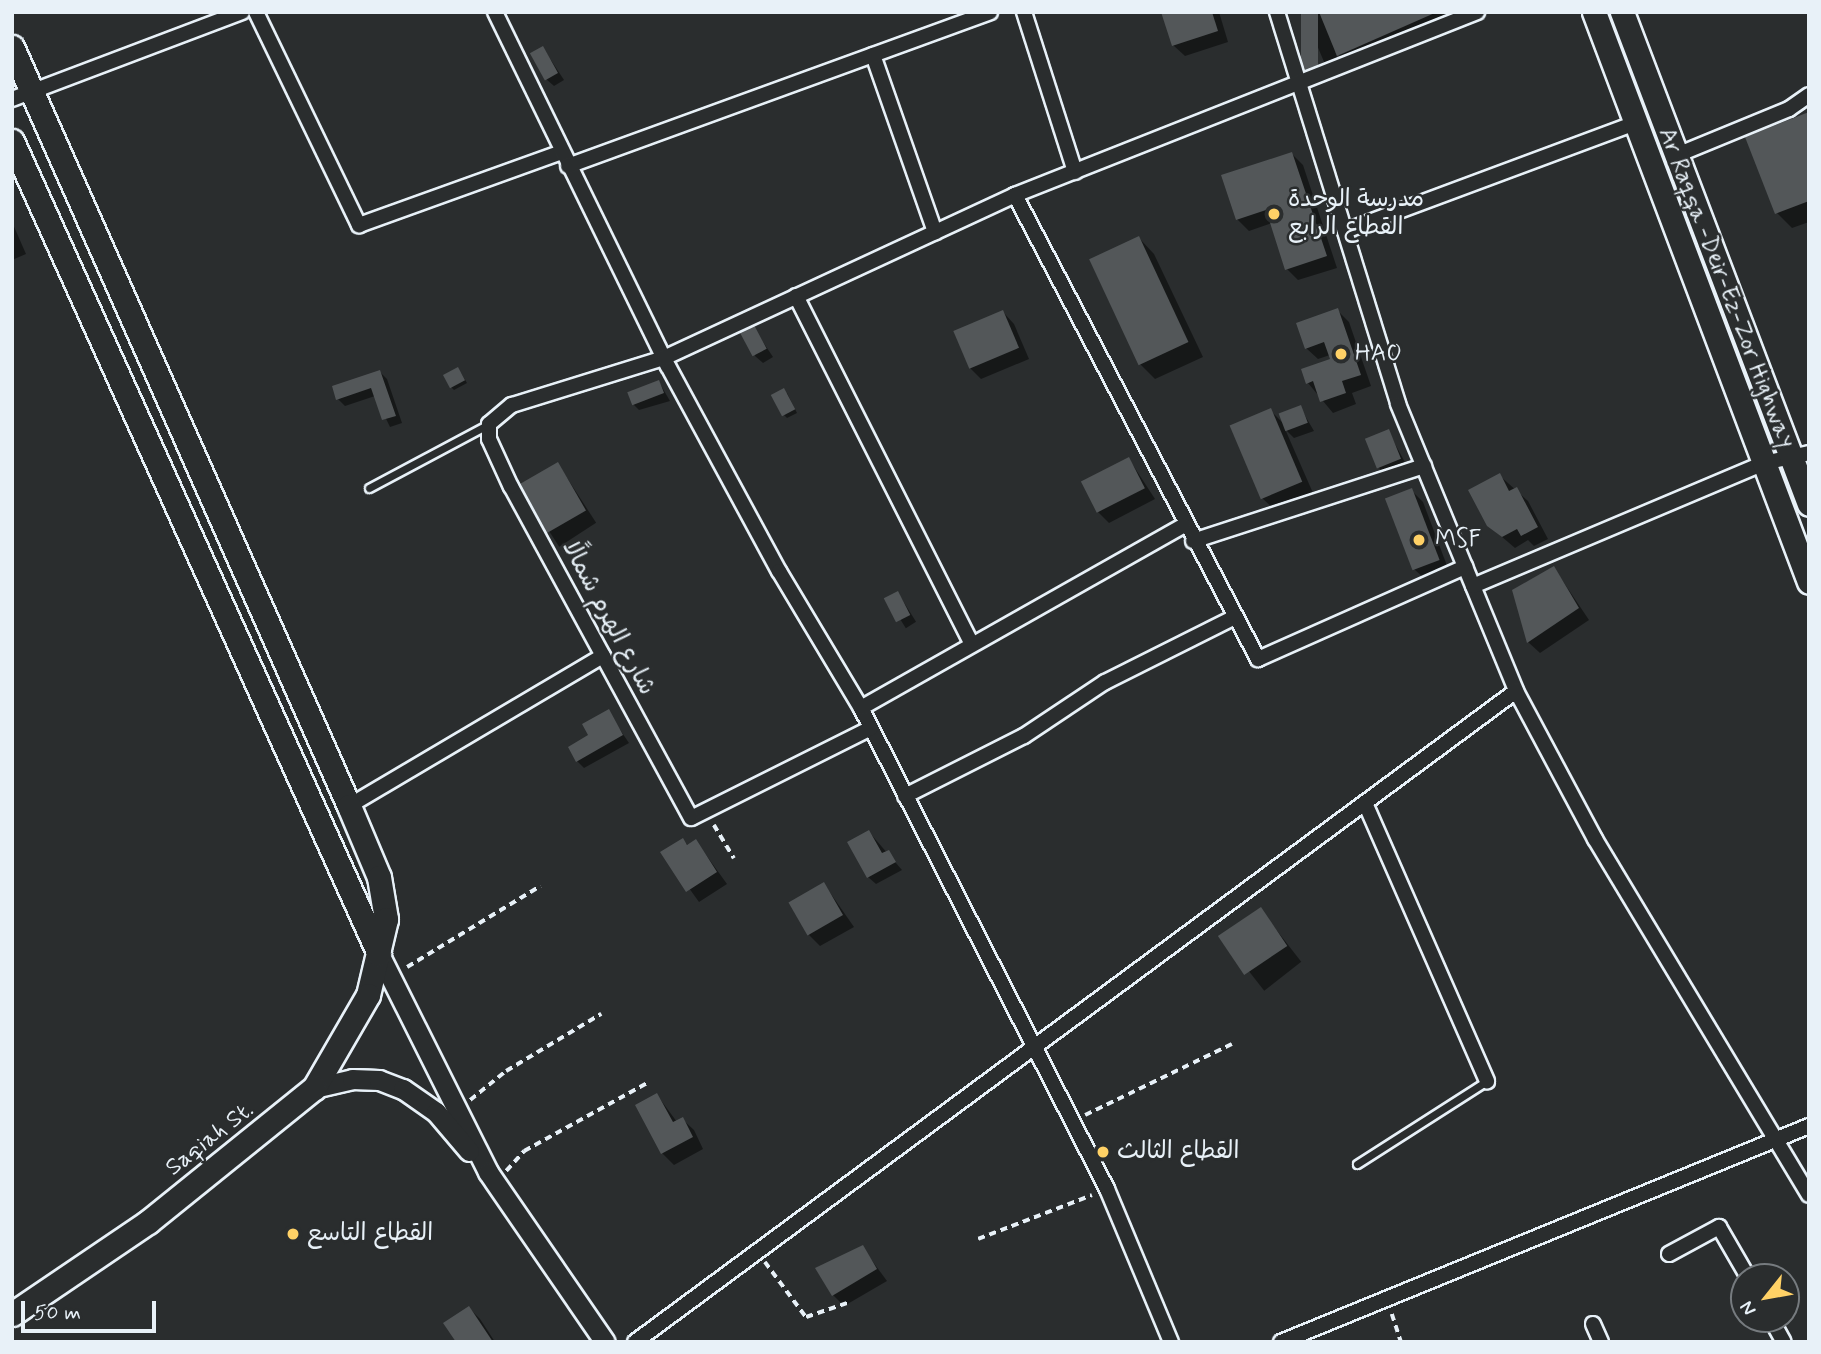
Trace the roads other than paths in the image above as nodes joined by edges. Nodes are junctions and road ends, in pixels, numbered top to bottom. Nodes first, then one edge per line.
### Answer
1 (242, 12) edge
2 (256, 12) edge
3 (495, 12) edge
4 (990, 12) edge
5 (1024, 12) edge
6 (1277, 12) edge
7 (1477, 12) edge
8 (1594, 12) edge
9 (1622, 12) edge
10 (12, 47) edge
11 (873, 55) junction
12 (1299, 85) junction
13 (22, 94) edge
14 (1809, 94) edge
15 (1636, 123) junction
16 (12, 141) edge
17 (562, 152) junction
18 (1677, 155) junction
19 (568, 166) junction
20 (1075, 172) junction
21 (1015, 195) junction
22 (1345, 231) junction
23 (935, 232) junction
24 (796, 296) junction
25 (664, 358) junction
26 (489, 424) junction
27 (1800, 455) edge
28 (1764, 463) junction
29 (1424, 466) junction
30 (369, 488) dead end
31 (1809, 504) edge
32 (1184, 524) junction
33 (1193, 541) junction
34 (1465, 567) junction
35 (1809, 582) edge
36 (1474, 586) junction
37 (1235, 617) junction
38 (971, 642) junction
39 (603, 656) junction
40 (1516, 691) junction
41 (861, 708) junction
42 (871, 728) junction
43 (905, 796) junction
44 (1365, 803) junction
45 (349, 806) junction
46 (379, 954) junction
47 (1032, 1051) junction
48 (1487, 1081) joint
49 (314, 1088) junction
50 (1809, 1126) edge
51 (1773, 1140) junction
52 (1357, 1164) dead end
53 (492, 1178) junction
54 (1809, 1195) edge
55 (1669, 1254) dead end
56 (1740, 1263) edge
57 (12, 1314) edge
58 (1592, 1324) dead end
59 (606, 1342) edge
60 (635, 1342) edge
61 (1171, 1342) edge
62 (1281, 1342) edge
63 (1601, 1342) edge

1 - 13 street
2 - 17 street
3 - 17 street
4 - 11 street
5 - 20 street
6 - 12 street
7 - 12 street
8 - 15 main road, Ar Raqqa -Deir-Ez-Zor Highway
9 - 18 main road, Ar Raqqa -Deir-Ez-Zor Highway
10 - 13 main road, Saqiah St.
11 - 19 street
11 - 23 street
12 - 20 street
12 - 22 street
13 - 45 main road, Saqiah St.
14 - 18 street
15 - 22 street
15 - 28 main road, Ar Raqqa -Deir-Ez-Zor Highway
16 - 46 main road
17 - 19 street
18 - 27 main road, Ar Raqqa -Deir-Ez-Zor Highway
19 - 25 street
20 - 21 street
21 - 23 street
21 - 32 street
22 - 29 street
23 - 24 street
24 - 25 street
24 - 38 street
25 - 26 street
25 - 41 street
26 - 30 lane
26 - 39 street, شارع الهرم شمالًا
27 - 28 street
27 - 31 main road, Ar Raqqa -Deir-Ez-Zor Highway
28 - 35 main road, Ar Raqqa -Deir-Ez-Zor Highway
28 - 36 street
29 - 33 street
29 - 34 street
32 - 33 street
32 - 38 street
33 - 37 street
34 - 36 street
34 - 37 street
36 - 40 street
37 - 43 street
38 - 41 street
39 - 42 street, شارع الهرم شمالًا
39 - 45 street
40 - 44 street
40 - 51 street
41 - 42 street
42 - 43 street
43 - 47 street
44 - 47 street
44 - 48 street
45 - 46 main road, Saqiah St.
46 - 49 main road, Saqiah St.
46 - 53 main road
47 - 60 street
47 - 61 street
48 - 52 lane
49 - 53 main road
49 - 57 main road, Saqiah St.
50 - 51 street
51 - 54 street
51 - 62 street
53 - 59 main road
55 - 56 street
58 - 63 street

